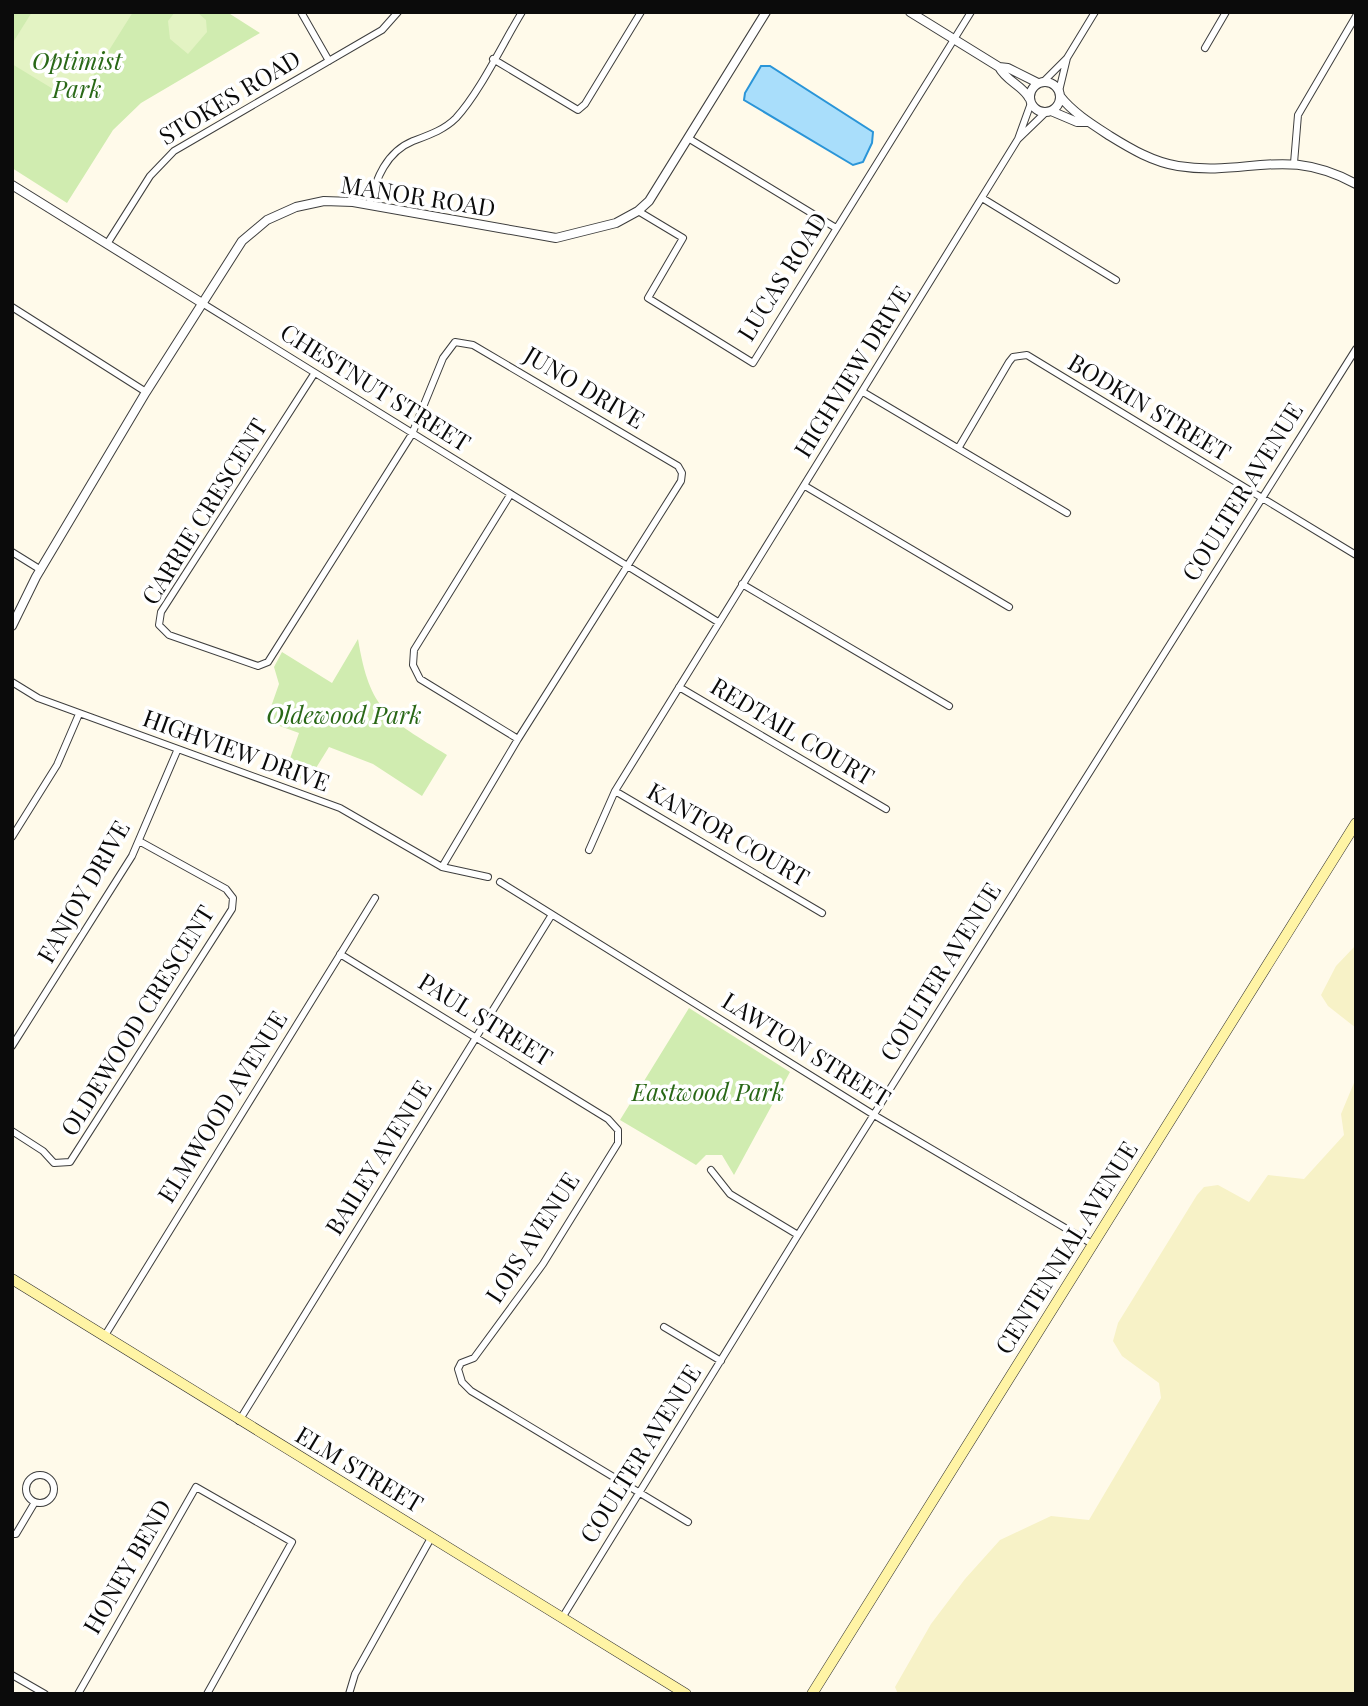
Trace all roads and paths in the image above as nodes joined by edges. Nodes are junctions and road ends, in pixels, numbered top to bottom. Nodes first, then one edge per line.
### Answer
1 (301, 12) edge
2 (398, 12) edge
3 (522, 12) edge
4 (641, 12) edge
5 (766, 12) edge
6 (911, 12) edge
7 (971, 12) edge
8 (1095, 12) edge
9 (1226, 12) edge
10 (1356, 16) edge
11 (954, 40) junction
12 (1205, 48) dead end
13 (1067, 58) junction
14 (494, 59) junction
15 (329, 61) junction
16 (999, 67) junction
17 (1041, 82) junction
18 (1060, 94) junction
19 (1030, 101) junction
20 (1049, 112) junction
21 (1088, 122) junction
22 (688, 138) junction
23 (1018, 139) junction
24 (1294, 163) junction
25 (1356, 184) edge
26 (12, 185) edge
27 (982, 198) junction
28 (369, 205) junction
29 (638, 211) junction
30 (836, 228) junction
31 (107, 244) junction
32 (1116, 280) dead end
33 (202, 303) junction
34 (12, 307) edge
35 (1356, 349) edge
36 (314, 374) junction
37 (146, 392) junction
38 (863, 393) junction
39 (412, 434) junction
40 (959, 447) junction
41 (805, 486) junction
42 (510, 495) junction
43 (1262, 499) junction
44 (1067, 513) dead end
45 (12, 552) edge
46 (1356, 555) edge
47 (626, 566) junction
48 (41, 570) junction
49 (742, 584) junction
50 (1009, 607) dead end
51 (718, 622) junction
52 (12, 626) edge
53 (12, 682) edge
54 (679, 687) junction
55 (949, 706) dead end
56 (79, 714) junction
57 (518, 739) junction
58 (177, 751) junction
59 (615, 791) junction
60 (886, 809) dead end
61 (1356, 823) edge
62 (12, 837) edge
63 (139, 841) junction
64 (589, 850) dead end
65 (442, 867) junction
66 (488, 877) dead end
67 (500, 882) dead end
68 (375, 898) dead end
69 (822, 913) dead end
70 (551, 916) junction
71 (340, 954) junction
72 (476, 1037) junction
73 (12, 1046) edge
74 (874, 1115) junction
75 (608, 1119) joint
76 (12, 1131) edge
77 (711, 1170) dead end
78 (799, 1235) junction
79 (1094, 1245) junction
80 (12, 1279) edge
81 (664, 1326) dead end
82 (104, 1337) junction
83 (721, 1361) junction
84 (239, 1421) junction
85 (640, 1493) junction
86 (35, 1502) junction
87 (688, 1522) dead end
88 (12, 1534) edge
89 (431, 1538) junction
90 (562, 1618) junction
91 (12, 1675) edge
92 (45, 1694) edge
93 (78, 1694) edge
94 (206, 1694) edge
95 (349, 1694) edge
96 (686, 1694) edge
97 (812, 1694) edge

1 - 15 street
2 - 15 street, STOKES ROAD
3 - 14 street
4 - 14 street
5 - 22 street, MANOR ROAD
6 - 11 street
7 - 11 street, LUCAS ROAD
8 - 13 street
9 - 12 street
10 - 24 street
11 - 16 street
11 - 30 street, LUCAS ROAD
13 - 17 street
13 - 18 street
14 - 28 street
15 - 31 street, STOKES ROAD
16 - 17 street
16 - 19 street
17 - 18 street
17 - 19 street
18 - 20 street
18 - 21 street
19 - 20 street
19 - 23 street, HIGHVIEW DRIVE
20 - 21 street
20 - 23 street, HIGHVIEW DRIVE
21 - 24 street
22 - 29 street, MANOR ROAD
22 - 30 street
23 - 27 street, HIGHVIEW DRIVE
24 - 25 street
26 - 31 street, CHESTNUT STREET
27 - 32 street
27 - 38 street, HIGHVIEW DRIVE
28 - 29 street, MANOR ROAD
28 - 33 street, MANOR ROAD
29 - 30 street, LUCAS ROAD
31 - 33 street, CHESTNUT STREET
33 - 36 street, CHESTNUT STREET
33 - 37 street, MANOR ROAD
34 - 37 street
35 - 43 street, COULTER AVENUE
36 - 39 street, CHESTNUT STREET
36 - 39 street, CARRIE CRESCENT
37 - 48 street, MANOR ROAD
38 - 40 street
38 - 41 street, HIGHVIEW DRIVE
39 - 42 street, CHESTNUT STREET
39 - 47 street, JUNO DRIVE
40 - 43 street, BODKIN STREET
40 - 44 street
41 - 49 street, HIGHVIEW DRIVE
41 - 50 street
42 - 47 street, CHESTNUT STREET
42 - 57 street
43 - 46 street, BODKIN STREET
43 - 74 street, COULTER AVENUE
45 - 48 street
47 - 51 street, CHESTNUT STREET
47 - 57 street
48 - 52 street, MANOR ROAD
49 - 51 street, HIGHVIEW DRIVE
49 - 55 street
51 - 54 street
53 - 56 street, HIGHVIEW DRIVE
54 - 59 street
54 - 60 street, REDTAIL COURT
56 - 58 street, HIGHVIEW DRIVE
56 - 62 street
57 - 65 street
58 - 63 street, FANJOY DRIVE
58 - 65 street, HIGHVIEW DRIVE
59 - 64 street
59 - 69 street, KANTOR COURT
61 - 79 main road, CENTENNIAL AVENUE
63 - 73 street, FANJOY DRIVE
63 - 76 street, OLDEWOOD CRESCENT
65 - 66 street, HIGHVIEW DRIVE
67 - 70 street, LAWTON STREET
68 - 71 street, ELMWOOD AVENUE
70 - 72 street, BAILEY AVENUE
70 - 74 street, LAWTON STREET
71 - 72 street, PAUL STREET
71 - 82 street, ELMWOOD AVENUE
72 - 75 street, PAUL STREET
72 - 84 street, BAILEY AVENUE
74 - 78 street, COULTER AVENUE
74 - 79 street, LAWTON STREET
75 - 85 street, LOIS AVENUE
77 - 78 street
78 - 83 street, COULTER AVENUE
79 - 97 main road, CENTENNIAL AVENUE
80 - 82 main road, ELM STREET
81 - 83 street
82 - 84 main road, ELM STREET
83 - 85 street, COULTER AVENUE
84 - 89 main road, ELM STREET
85 - 87 street
85 - 90 street, COULTER AVENUE
86 - 86 street
86 - 88 street
89 - 90 main road, ELM STREET
89 - 95 street
90 - 96 main road, ELM STREET
91 - 92 street
93 - 94 street, HONEY BEND

